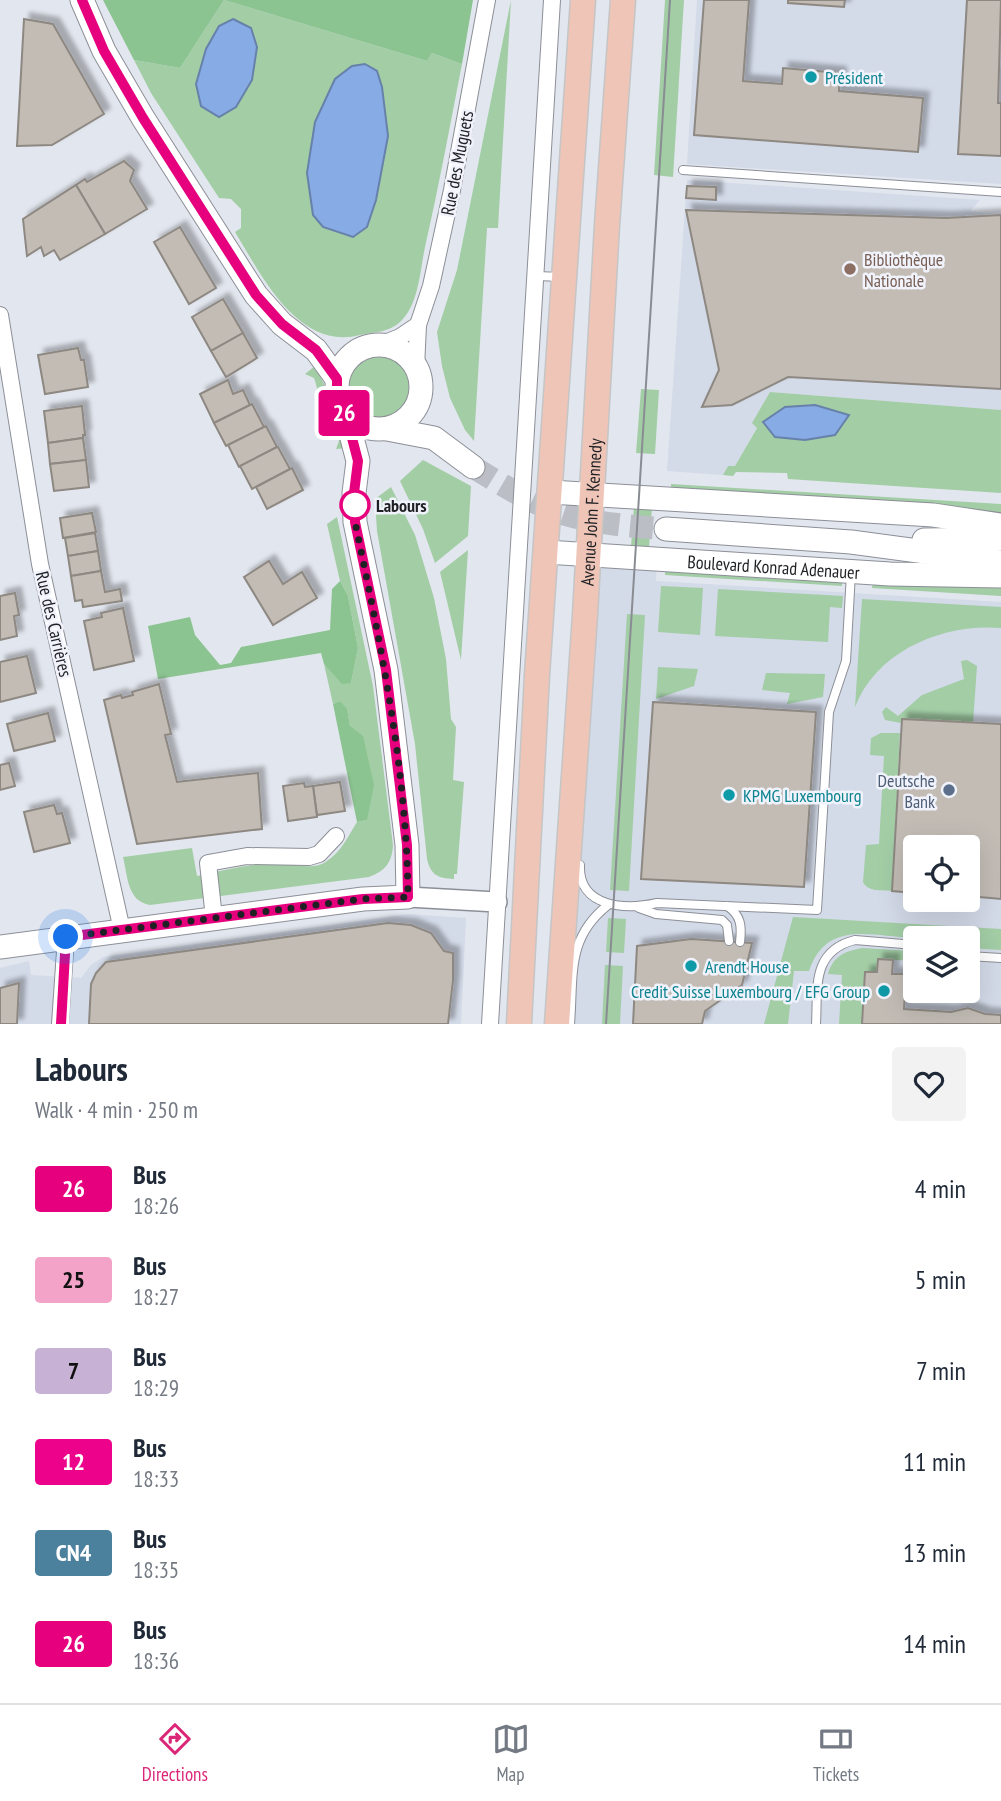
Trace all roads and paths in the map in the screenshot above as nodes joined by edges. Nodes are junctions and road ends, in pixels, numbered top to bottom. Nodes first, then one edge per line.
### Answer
1 (82, 0) edge
2 (488, 0) edge
3 (552, 0) edge
4 (583, 0) edge
5 (623, 0) edge
6 (683, 170) dead end
7 (1001, 192) edge
8 (536, 276) junction
9 (566, 278) junction
10 (0, 315) edge
11 (418, 325) junction
12 (380, 345) junction
13 (316, 350) junction
14 (356, 351) junction
15 (416, 368) junction
16 (337, 379) junction
17 (420, 398) junction
18 (346, 415) junction
19 (383, 430) junction
20 (434, 438) junction
21 (358, 461) junction
22 (473, 467) tunnel mouth
23 (550, 492) junction
24 (591, 494) junction
25 (1001, 525) edge
26 (666, 529) tunnel mouth
27 (1001, 539) edge
28 (851, 542) junction
29 (546, 552) junction
30 (588, 554) junction
31 (1001, 562) edge
32 (851, 572) junction
33 (1001, 576) edge
34 (511, 673) junction
35 (537, 675) junction
36 (336, 836) dead end
37 (580, 860) dead end
38 (408, 897) junction
39 (497, 902) junction
40 (608, 905) junction
41 (727, 906) junction
42 (636, 907) junction
43 (214, 918) junction
44 (122, 930) junction
45 (66, 937) junction
46 (729, 941) dead end
47 (740, 942) dead end
48 (903, 944) edge
49 (0, 947) edge
50 (980, 957) edge
51 (1001, 958) edge
52 (61, 1024) edge
53 (490, 1024) edge
54 (519, 1024) edge
55 (557, 1024) edge
56 (570, 1024) edge
57 (816, 1024) edge

1 - 13 main road
2 - 11 street, Rue des Muguets
3 - 8 street
4 - 9 main road
5 - 24 main road, Avenue John F. Kennedy
6 - 7 lane
8 - 9 lane
8 - 34 street
9 - 23 main road
10 - 44 street, Rue des Carrières
11 - 12 street
11 - 15 street, Rue des Muguets
12 - 14 main road
12 - 15 main road
13 - 14 main road
13 - 16 main road
14 - 16 main road
15 - 17 main road
16 - 18 main road
17 - 19 main road
17 - 20 main road
18 - 19 main road
18 - 21 main road
19 - 20 main road
19 - 21 main road
20 - 22 main road
21 - 38 main road
23 - 24 main road
23 - 29 main road
24 - 25 main road
24 - 30 main road, Avenue John F. Kennedy
26 - 28 main road, Boulevard Konrad Adenauer
27 - 28 main road
28 - 31 main road
29 - 30 main road, Boulevard Konrad Adenauer
29 - 35 main road
30 - 32 main road, Boulevard Konrad Adenauer
30 - 55 main road, Avenue John F. Kennedy
32 - 33 main road, Boulevard Konrad Adenauer
32 - 41 lane
34 - 35 lane
34 - 39 street
35 - 54 main road
36 - 43 street
37 - 40 lane
38 - 39 street
38 - 43 main road
39 - 53 street
40 - 42 lane
40 - 56 lane
41 - 42 lane
41 - 47 lane
42 - 46 lane
43 - 44 main road
44 - 45 main road
45 - 49 main road
45 - 52 street
48 - 57 lane
50 - 51 lane

